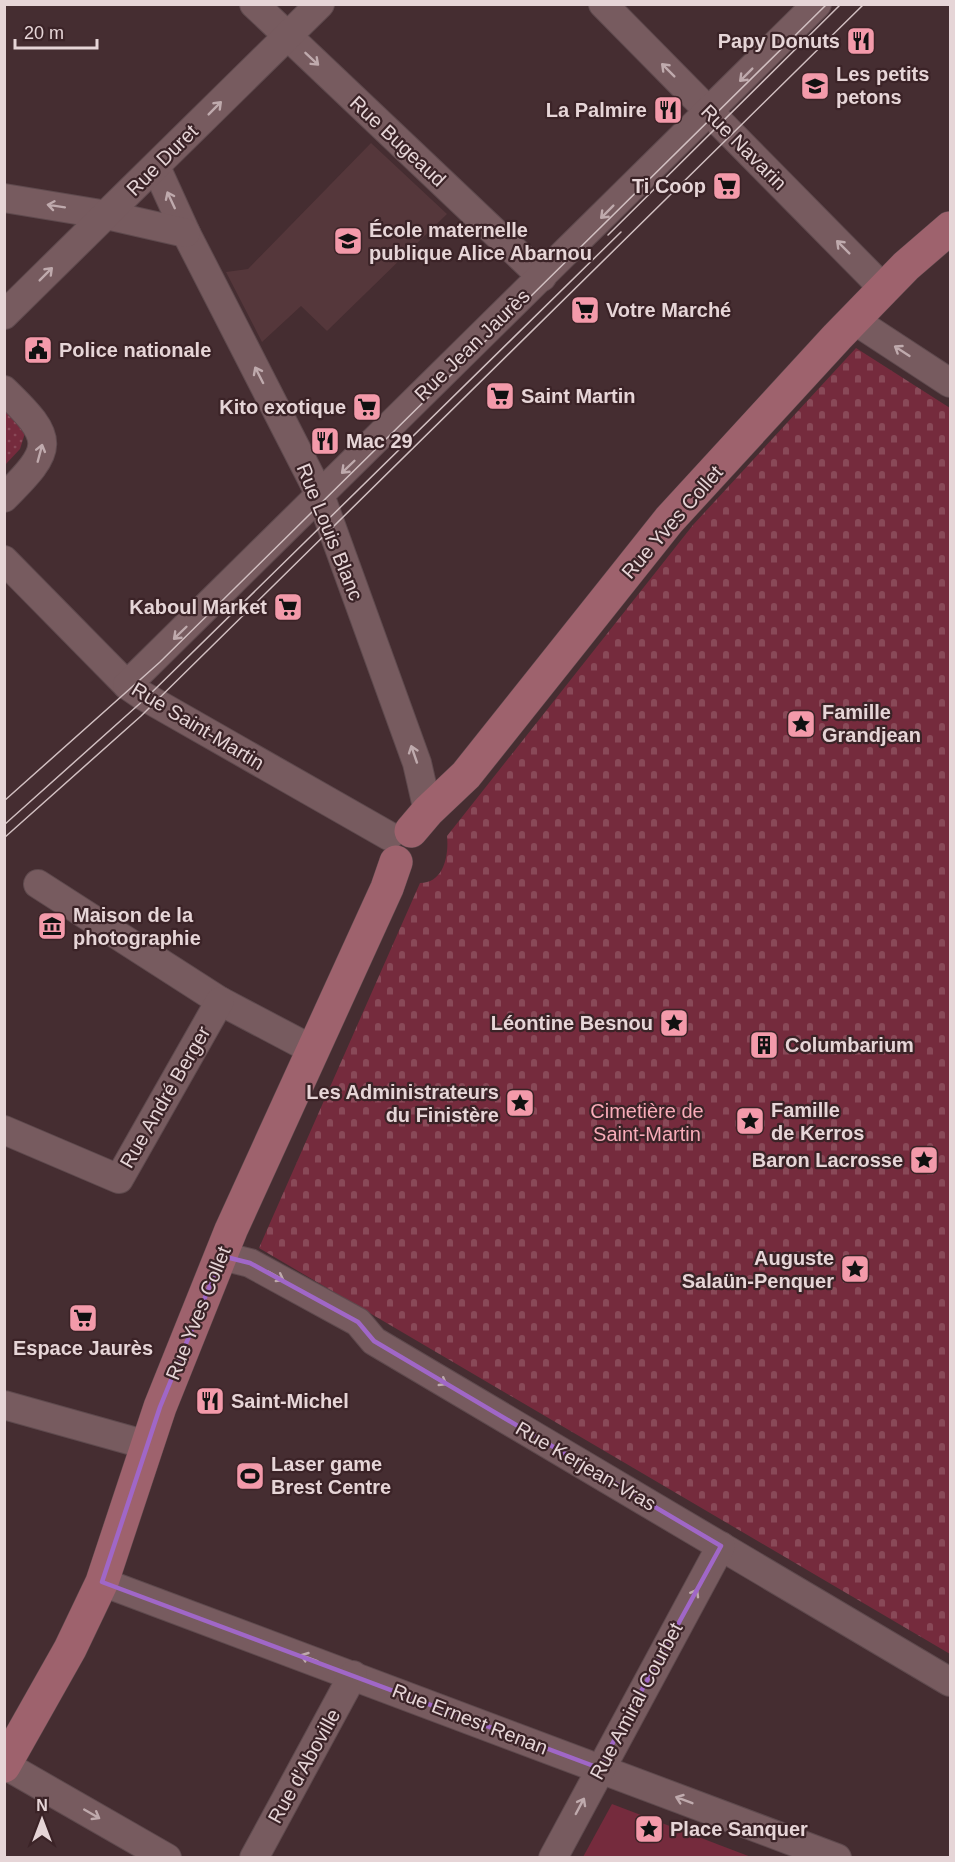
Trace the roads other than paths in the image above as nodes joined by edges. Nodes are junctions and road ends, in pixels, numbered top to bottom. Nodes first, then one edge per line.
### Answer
1 (254, 4) edge
2 (320, 4) edge
3 (603, 4) edge
4 (817, 4) edge
5 (288, 36) junction
6 (709, 112) junction
7 (156, 167) junction
8 (4, 198) edge
9 (107, 215) junction
10 (951, 228) edge
11 (186, 233) junction
12 (543, 276) junction
13 (884, 288) junction
14 (4, 315) edge
15 (854, 320) junction
16 (951, 382) edge
17 (4, 390) edge
18 (320, 495) junction
19 (4, 498) edge
20 (4, 560) edge
21 (127, 685) junction
22 (406, 835) junction
23 (38, 884) dead end
24 (220, 1001) junction
25 (314, 1050) junction
26 (4, 1130) edge
27 (222, 1256) junction
28 (4, 1405) edge
29 (147, 1445) junction
30 (721, 1546) junction
31 (102, 1581) junction
32 (353, 1675) junction
33 (951, 1682) edge
34 (5, 1766) edge
35 (599, 1768) junction
36 (167, 1857) edge
37 (254, 1857) edge
38 (553, 1857) edge
39 (837, 1857) edge

1 - 5 street, Rue Bugeaud
2 - 5 street, Rue Duret
6 -> 3 street, Rue Navarin
4 -> 6 street, Rue Jean Jaurès
7 -> 5 street, Rue Duret
5 -> 12 street, Rue Bugeaud
6 -> 12 street, Rue Jean Jaurès
13 -> 6 street, Rue Navarin
7 - 9 street, Rue Duret
11 -> 7 street, Rue Louis Blanc
9 -> 8 street
9 - 11 street
14 -> 9 street, Rue Duret
10 - 13 main road, Rue Yves Collet
18 -> 11 street, Rue Louis Blanc
12 -> 18 street, Rue Jean Jaurès
13 - 15 main road, Rue Yves Collet
16 -> 15 street
15 - 22 main road, Rue Yves Collet
19 -> 17 street
18 -> 21 street, Rue Jean Jaurès
22 -> 18 street, Rue Louis Blanc
20 - 21 street, Rue Saint-Martin
21 - 22 street, Rue Saint-Martin
22 - 25 main road, Rue Yves Collet
23 - 24 street
24 - 25 street
24 - 26 street, Rue André Berger
25 - 27 main road, Rue Yves Collet
27 - 29 main road, Rue Yves Collet
27 -> 30 street, Rue Kerjean-Vras
28 - 29 street
29 - 31 main road, Rue Yves Collet
30 - 33 street, Rue Kerjean-Vras
35 -> 30 street, Rue Amiral Courbet
32 -> 31 street, Rue Ernest Renan
31 - 34 main road, Rue Yves Collet
32 - 35 street, Rue Ernest Renan
32 - 37 street, Rue d'Aboville
34 -> 36 street
38 -> 35 street, Rue Amiral Courbet
39 -> 35 street, Rue Ernest Renan

